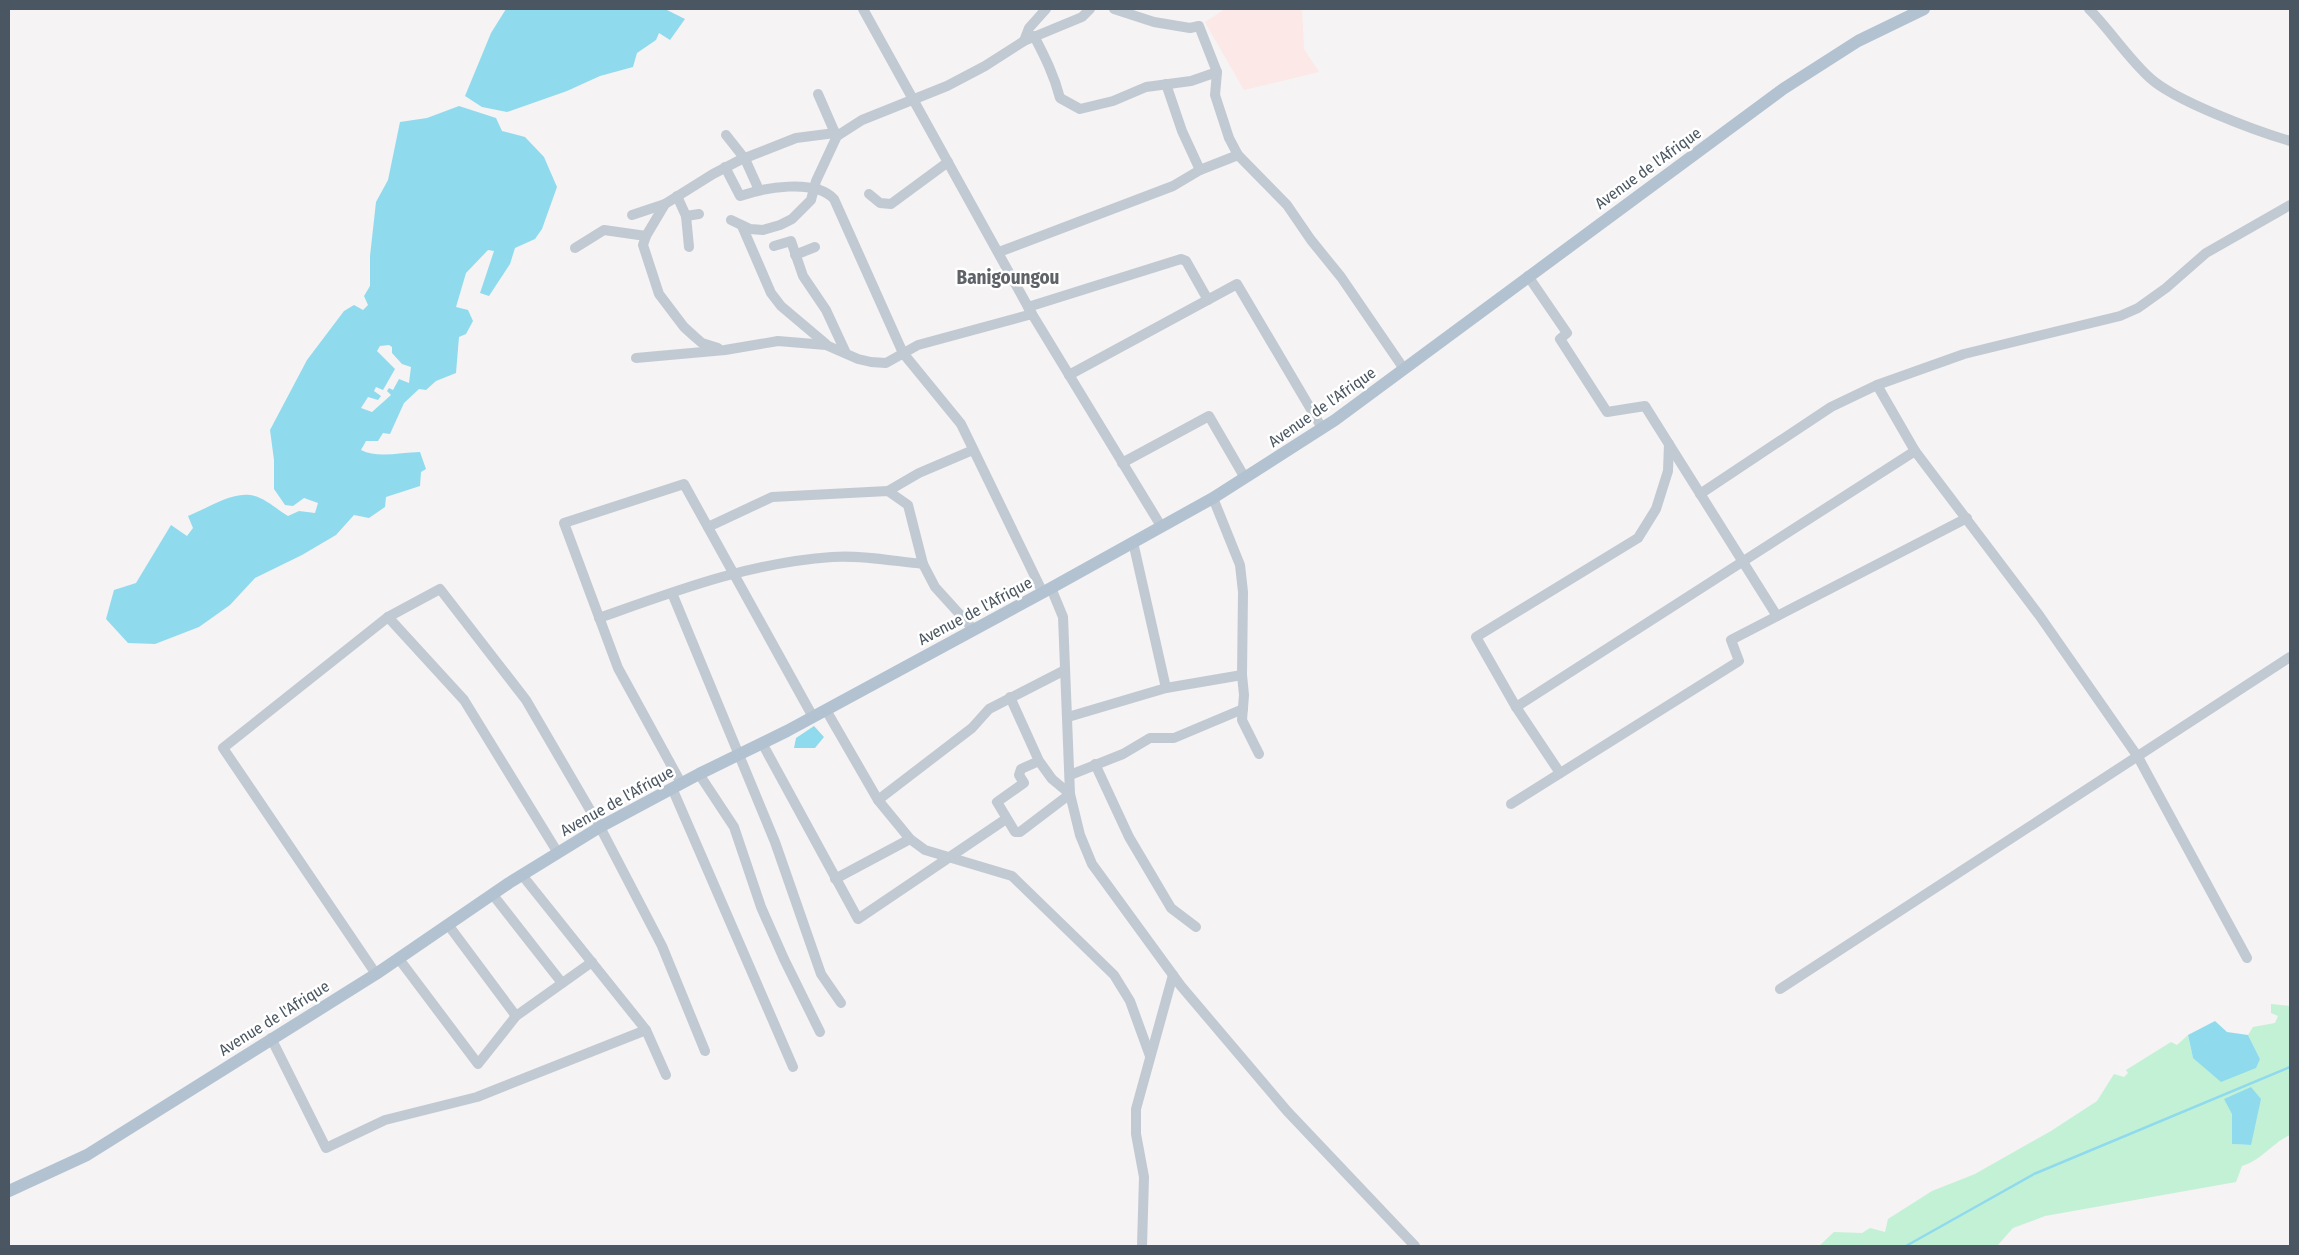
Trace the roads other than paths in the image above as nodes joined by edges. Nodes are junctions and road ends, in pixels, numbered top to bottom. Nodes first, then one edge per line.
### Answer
1 (864, 9) edge
2 (1046, 9) edge
3 (1090, 9) edge
4 (1114, 9) edge
5 (1924, 9) edge
6 (2088, 9) edge
7 (1034, 36) junction
8 (1024, 41) junction
9 (1217, 72) junction
10 (1166, 84) junction
11 (818, 94) dead end
12 (915, 100) junction
13 (726, 135) dead end
14 (836, 135) junction
15 (2290, 141) edge
16 (1238, 155) junction
17 (745, 159) junction
18 (948, 162) junction
19 (726, 167) junction
20 (1200, 170) junction
21 (814, 189) junction
22 (759, 190) junction
23 (869, 194) dead end
24 (677, 196) junction
25 (665, 204) junction
26 (2290, 205) edge
27 (699, 214) dead end
28 (632, 215) dead end
29 (686, 216) junction
30 (731, 220) dead end
31 (742, 226) junction
32 (646, 236) junction
33 (774, 246) dead end
34 (689, 247) dead end
35 (815, 247) dead end
36 (575, 248) dead end
37 (999, 252) junction
38 (796, 255) junction
39 (1528, 276) junction
40 (1208, 300) junction
41 (1030, 311) junction
42 (826, 345) junction
43 (725, 350) junction
44 (845, 351) junction
45 (903, 353) junction
46 (636, 358) dead end
47 (1404, 369) junction
48 (1069, 376) junction
49 (1877, 385) junction
50 (1322, 428) junction
51 (1669, 444) junction
52 (973, 450) junction
53 (1915, 451) junction
54 (1122, 463) junction
55 (1244, 478) junction
56 (888, 491) junction
57 (1700, 494) junction
58 (1213, 498) junction
59 (1967, 518) junction
60 (1161, 526) junction
61 (708, 527) junction
62 (1133, 542) junction
63 (1743, 562) junction
64 (923, 564) junction
65 (732, 572) junction
66 (1047, 591) junction
67 (672, 592) junction
68 (1777, 616) junction
69 (388, 617) junction
70 (600, 618) junction
71 (974, 630) junction
72 (2290, 657) edge
73 (1065, 670) junction
74 (1242, 675) junction
75 (1166, 688) junction
76 (1010, 697) junction
77 (1516, 707) junction
78 (1243, 709) junction
79 (826, 710) junction
80 (813, 717) junction
81 (1068, 717) junction
82 (762, 743) junction
83 (737, 754) junction
84 (1259, 754) dead end
85 (2138, 757) junction
86 (1039, 761) junction
87 (1095, 764) junction
88 (1560, 773) junction
89 (699, 774) junction
90 (1070, 775) junction
91 (677, 785) junction
92 (1070, 794) junction
93 (878, 800) junction
94 (1511, 804) dead end
95 (1006, 819) junction
96 (600, 827) junction
97 (910, 839) junction
98 (558, 853) junction
99 (949, 858) junction
100 (522, 875) junction
101 (835, 879) junction
102 (493, 895) junction
103 (449, 926) junction
104 (1196, 927) dead end
105 (2247, 958) dead end
106 (399, 959) junction
107 (592, 962) junction
108 (376, 974) junction
109 (1173, 975) junction
110 (562, 983) junction
111 (1780, 989) dead end
112 (841, 1003) dead end
113 (516, 1016) junction
114 (646, 1030) junction
115 (820, 1032) dead end
116 (271, 1038) junction
117 (705, 1051) dead end
118 (1150, 1056) junction
119 (793, 1067) dead end
120 (666, 1075) dead end
121 (9, 1191) edge
122 (1142, 1246) edge
123 (1415, 1246) edge

1 - 12 street
2 - 8 street
3 - 7 street
4 - 9 street
5 - 39 main road, Avenue de l'Afrique
6 - 15 street
7 - 8 street
7 - 10 street
8 - 12 street
9 - 10 street
9 - 16 street
10 - 20 street
11 - 14 street
12 - 14 street
12 - 18 street
13 - 17 street
14 - 17 street
14 - 21 street
16 - 20 street
16 - 47 street
17 - 19 street
17 - 22 street
18 - 23 street
18 - 37 street
19 - 22 street
19 - 24 street
20 - 37 street
21 - 22 street
21 - 31 street
21 - 45 street
24 - 25 street
24 - 29 street
25 - 28 street
25 - 32 street
26 - 49 street
27 - 29 street
29 - 34 street
30 - 31 street
31 - 42 street
32 - 36 street
32 - 43 street
33 - 38 street
35 - 38 street
37 - 41 street
38 - 44 street
39 - 47 main road, Avenue de l'Afrique
39 - 51 street
40 - 41 street
40 - 48 street
40 - 50 street
41 - 45 street
41 - 48 street
42 - 43 street
42 - 44 street
43 - 46 street
44 - 45 street
45 - 52 street
47 - 50 main road, Avenue de l'Afrique
48 - 54 street
49 - 53 street
49 - 57 street
50 - 55 main road, Avenue de l'Afrique
51 - 57 street
51 - 77 street
52 - 56 street
52 - 66 street
53 - 59 street
53 - 63 street
54 - 55 street
54 - 60 street
55 - 58 main road, Avenue de l'Afrique
56 - 61 street
56 - 64 street
57 - 63 street
58 - 60 main road, Avenue de l'Afrique
58 - 74 street
59 - 68 street
59 - 85 street
60 - 62 main road, Avenue de l'Afrique
61 - 65 street
61 - 70 street
62 - 66 main road, Avenue de l'Afrique
62 - 75 street
63 - 68 street
63 - 77 street
64 - 65 street
64 - 71 street
65 - 67 street
65 - 80 street
66 - 71 main road, Avenue de l'Afrique
66 - 73 street
67 - 70 street
67 - 83 street
68 - 88 street
69 - 96 street
69 - 98 street
69 - 108 street
70 - 91 street
71 - 79 main road, Avenue de l'Afrique
72 - 85 street
73 - 76 street
73 - 81 street
74 - 75 street
74 - 78 street
75 - 81 street
76 - 86 street
76 - 93 street
77 - 88 street
78 - 84 street
78 - 87 street
79 - 80 main road, Avenue de l'Afrique
79 - 93 street
80 - 82 main road, Avenue de l'Afrique
81 - 90 street
82 - 83 main road, Avenue de l'Afrique
82 - 101 street
83 - 89 main road, Avenue de l'Afrique
83 - 112 street
85 - 105 street
85 - 111 street
86 - 92 street
86 - 95 street
87 - 90 street
87 - 104 street
88 - 94 street
89 - 91 main road, Avenue de l'Afrique
89 - 115 street
90 - 92 street
91 - 96 main road, Avenue de l'Afrique
91 - 119 street
92 - 95 street
92 - 109 street
93 - 97 street
95 - 99 street
96 - 98 main road, Avenue de l'Afrique
96 - 117 street
97 - 99 street
97 - 101 street
98 - 100 main road, Avenue de l'Afrique
99 - 101 street
99 - 118 street
100 - 102 main road, Avenue de l'Afrique
100 - 107 street
102 - 103 main road, Avenue de l'Afrique
102 - 110 street
103 - 106 main road, Avenue de l'Afrique
103 - 113 street
106 - 108 main road, Avenue de l'Afrique
106 - 113 street
107 - 110 street
107 - 114 street
108 - 116 main road, Avenue de l'Afrique
109 - 118 street
109 - 123 street
110 - 113 street
114 - 116 street
114 - 120 street
116 - 121 main road, Avenue de l'Afrique
118 - 122 street

